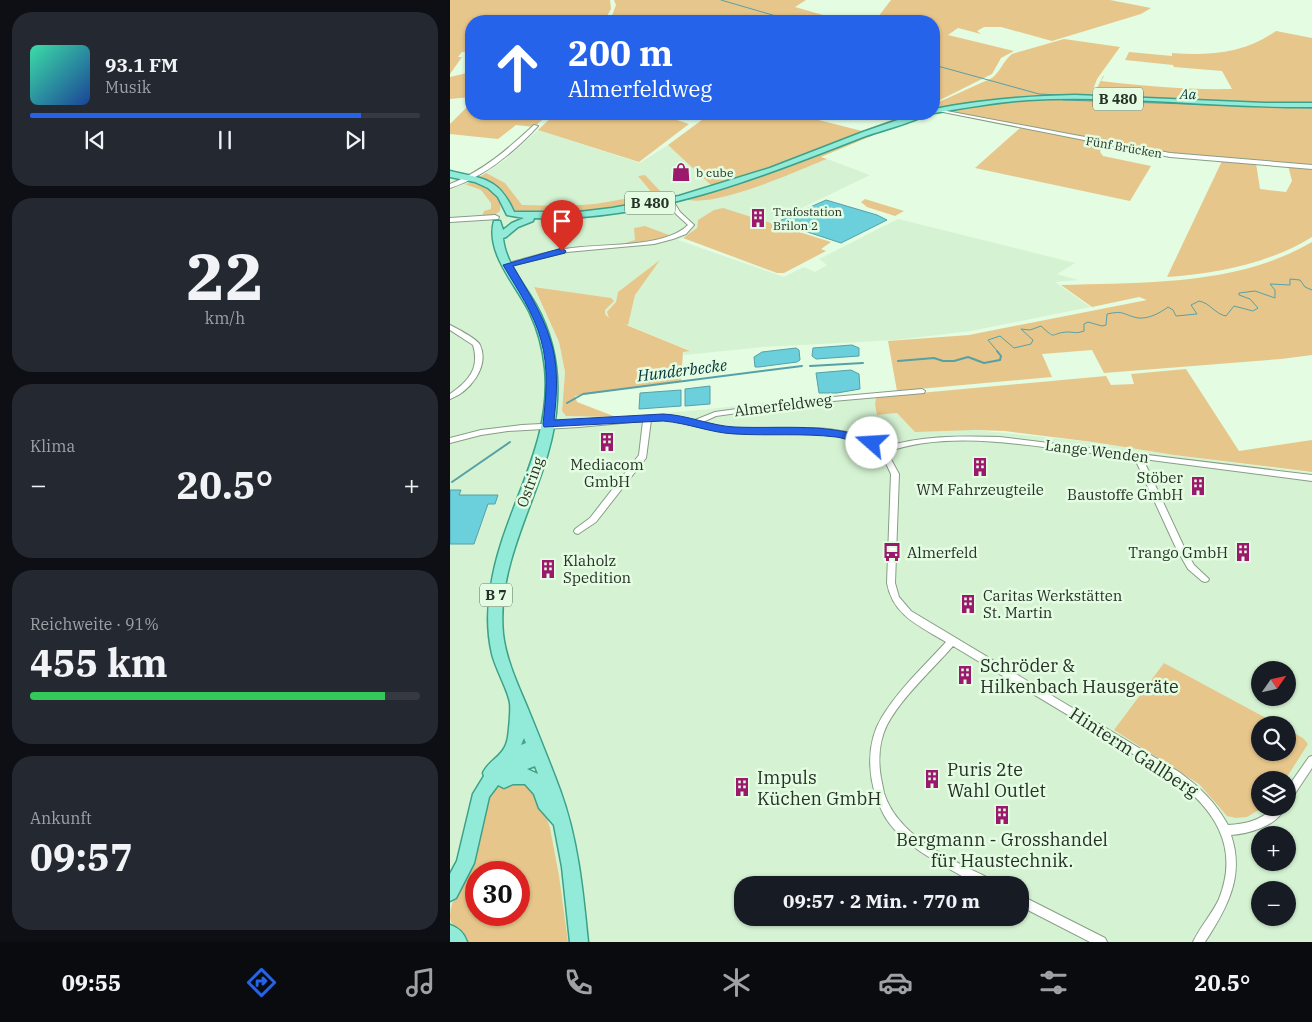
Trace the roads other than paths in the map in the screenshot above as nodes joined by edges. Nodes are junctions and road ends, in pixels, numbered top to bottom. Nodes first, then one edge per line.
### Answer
1 (1312, 105) edge
2 (940, 109) edge
3 (940, 111) edge
4 (902, 120) edge
5 (536, 126) dead end
6 (1312, 167) edge
7 (450, 174) edge
8 (471, 179) junction
9 (450, 186) edge
10 (670, 200) junction
11 (544, 216) junction
12 (504, 218) junction
13 (452, 220) edge
14 (503, 235) junction
15 (501, 247) junction
16 (507, 265) junction
17 (450, 327) edge
18 (922, 391) dead end
19 (450, 397) edge
20 (646, 418) junction
21 (697, 422) junction
22 (548, 424) junction
23 (450, 441) edge
24 (882, 451) junction
25 (1138, 456) junction
26 (1312, 478) edge
27 (578, 531) dead end
28 (1205, 579) dead end
29 (952, 641) junction
30 (517, 702) junction
31 (537, 751) junction
32 (1312, 760) edge
33 (506, 761) junction
34 (1296, 783) edge
35 (478, 808) junction
36 (1271, 816) edge
37 (562, 824) junction
38 (1226, 830) junction
39 (975, 876) edge
40 (450, 877) edge
41 (450, 892) edge
42 (1029, 905) edge
43 (450, 934) edge
44 (458, 942) edge
45 (579, 942) edge
46 (1100, 942) edge
47 (1199, 942) edge

1 - 2 main road, B 480
3 - 6 street, Fünf Brücken
4 - 10 main road, B 480
5 - 8 street
7 - 8 main road, B 7
8 - 9 street
8 - 12 main road, B 7
10 - 11 main road, B 480
10 - 16 street
11 - 12 main road, B 480
11 - 14 main road
12 - 13 street
12 - 14 main road, B 7
12 - 15 main road, B 7
14 - 15 main road, B 7
15 - 16 main road, Ostring / B 7
16 - 22 main road, Ostring / B 7
17 - 19 street
18 - 21 street, Almerfeldweg
20 - 21 street
20 - 22 street
20 - 27 street
21 - 24 street, Hinterm Gallberg
22 - 23 street
22 - 30 main road, Ostring / B 7
24 - 25 street, Lange Wenden
24 - 29 street, Hinterm Gallberg
25 - 26 street, Lange Wenden
25 - 28 street
29 - 38 street, Hinterm Gallberg
29 - 39 street
30 - 31 main road, B 7
30 - 33 main road, B 7
31 - 33 main road, B 7
31 - 35 main road, B 7
31 - 37 main road, B 7
32 - 34 street
33 - 40 main road, B 7
35 - 37 main road, B 7
35 - 41 main road, B 7
36 - 38 street
37 - 45 main road, B 7
38 - 47 street, Hinterm Gallberg
42 - 46 street
43 - 44 main road

